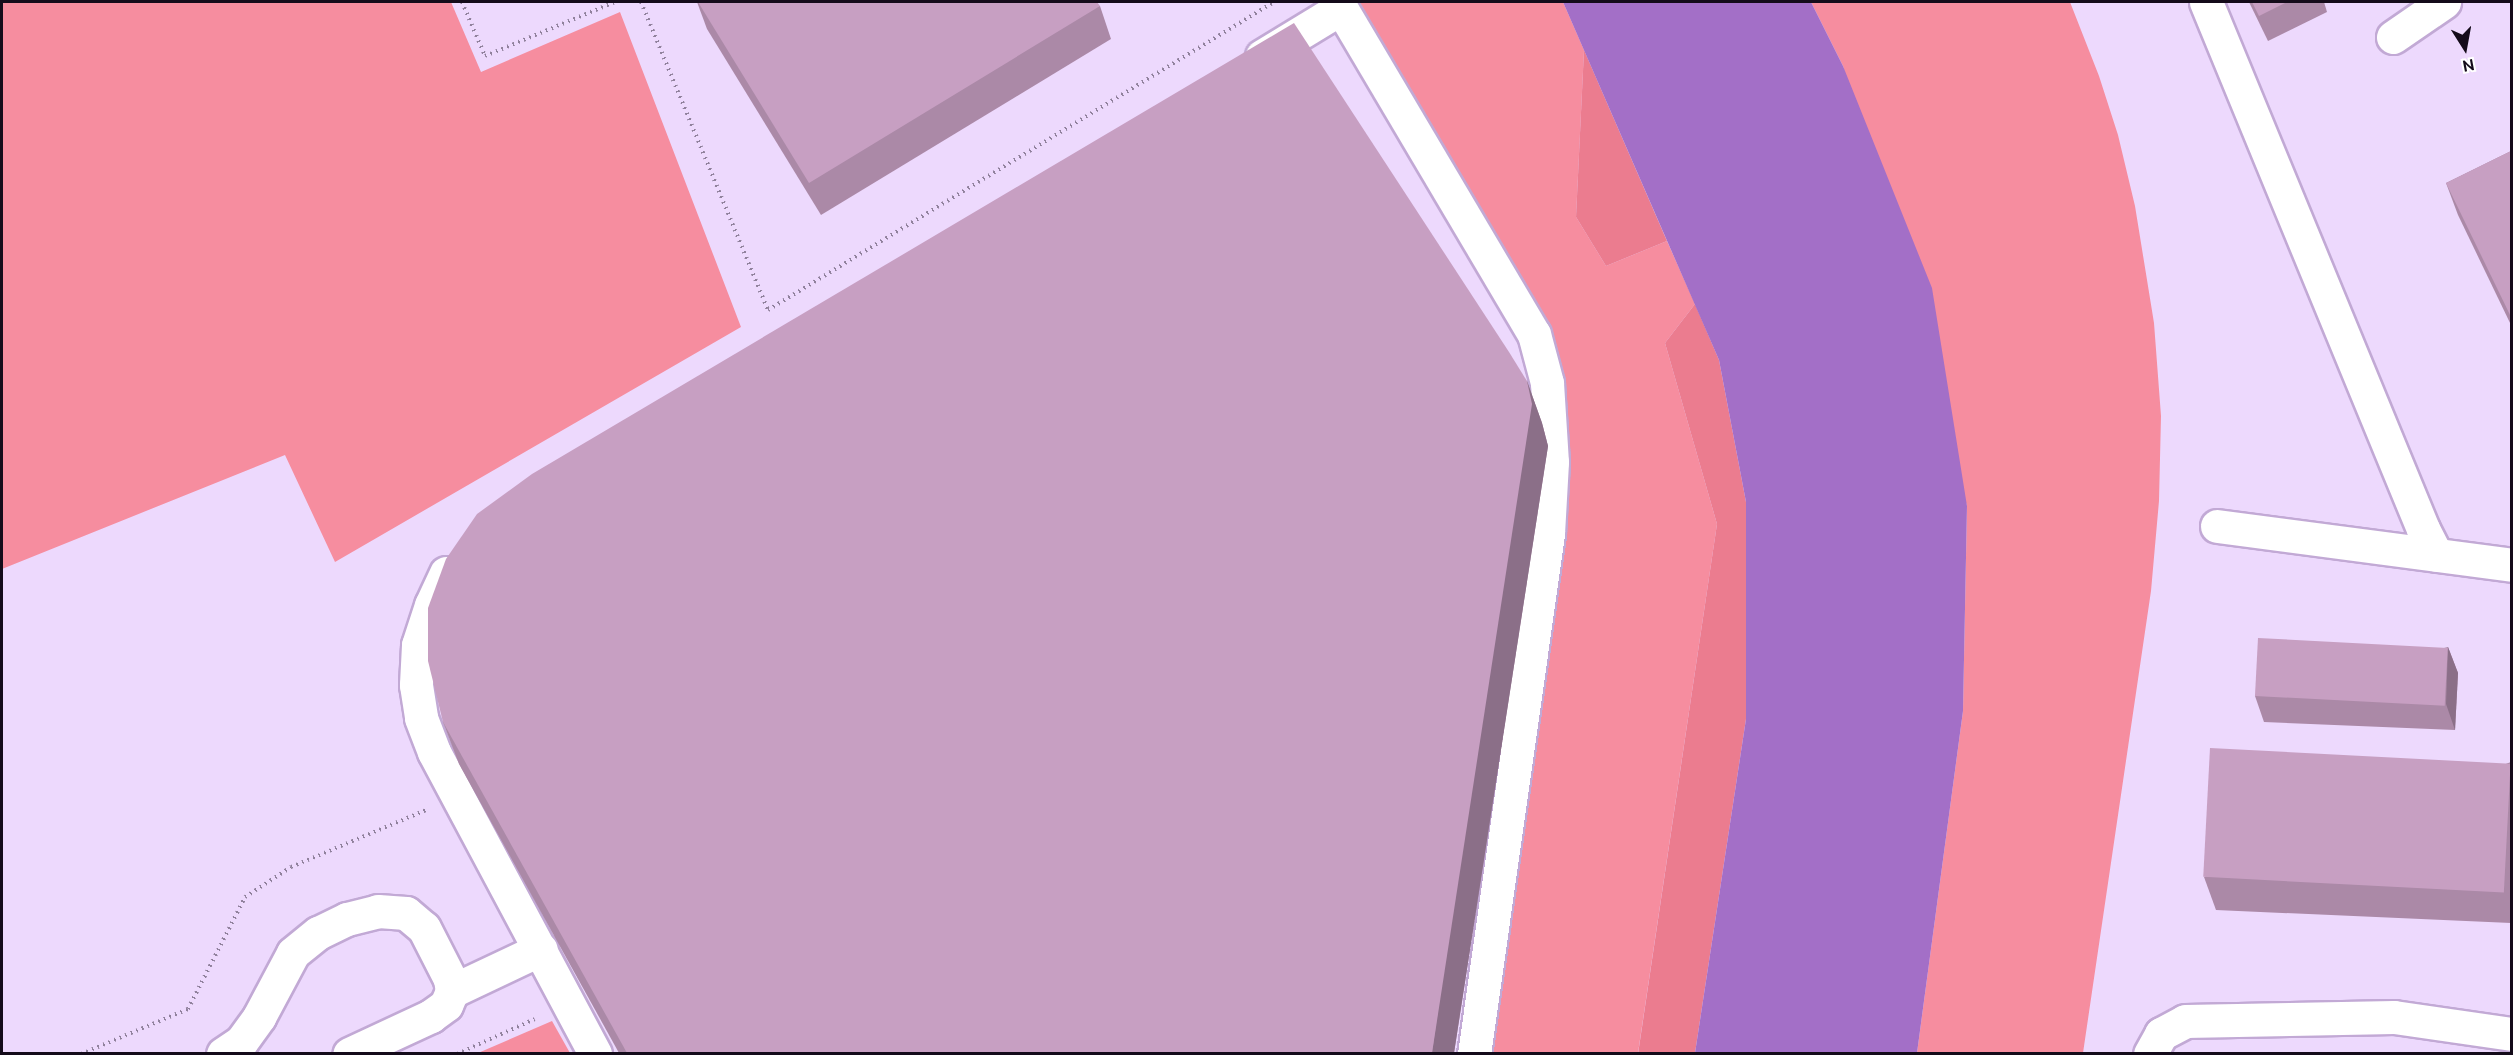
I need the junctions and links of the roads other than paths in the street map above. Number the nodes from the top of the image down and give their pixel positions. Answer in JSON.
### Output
{"nodes":[{"id":1,"x":2206,"y":2,"type":"edge"},
{"id":2,"x":2444,"y":2,"type":"edge"},
{"id":3,"x":2393,"y":37,"type":"dead end"},
{"id":4,"x":1239,"y":70,"type":"edge"},
{"id":5,"x":2217,"y":526,"type":"dead end"},
{"id":6,"x":459,"y":552,"type":"edge"},
{"id":7,"x":2436,"y":555,"type":"junction"},
{"id":8,"x":2511,"y":564,"type":"edge"},
{"id":9,"x":541,"y":949,"type":"junction"},
{"id":10,"x":452,"y":991,"type":"junction"},
{"id":11,"x":2511,"y":1034,"type":"edge"},
{"id":12,"x":224,"y":1053,"type":"edge"},
{"id":13,"x":349,"y":1053,"type":"edge"},
{"id":14,"x":595,"y":1053,"type":"edge"},
{"id":15,"x":1474,"y":1053,"type":"edge"},
{"id":16,"x":2150,"y":1053,"type":"edge"}],
"edges":[{"from":1,"to":7,"type":"street"},
{"from":2,"to":3,"type":"street"},
{"from":4,"to":15,"type":"street"},
{"from":5,"to":7,"type":"street"},
{"from":6,"to":9,"type":"street"},
{"from":7,"to":8,"type":"street"},
{"from":9,"to":10,"type":"street"},
{"from":9,"to":14,"type":"street"},
{"from":10,"to":12,"type":"street"},
{"from":10,"to":13,"type":"street"},
{"from":11,"to":16,"type":"street"}]}
